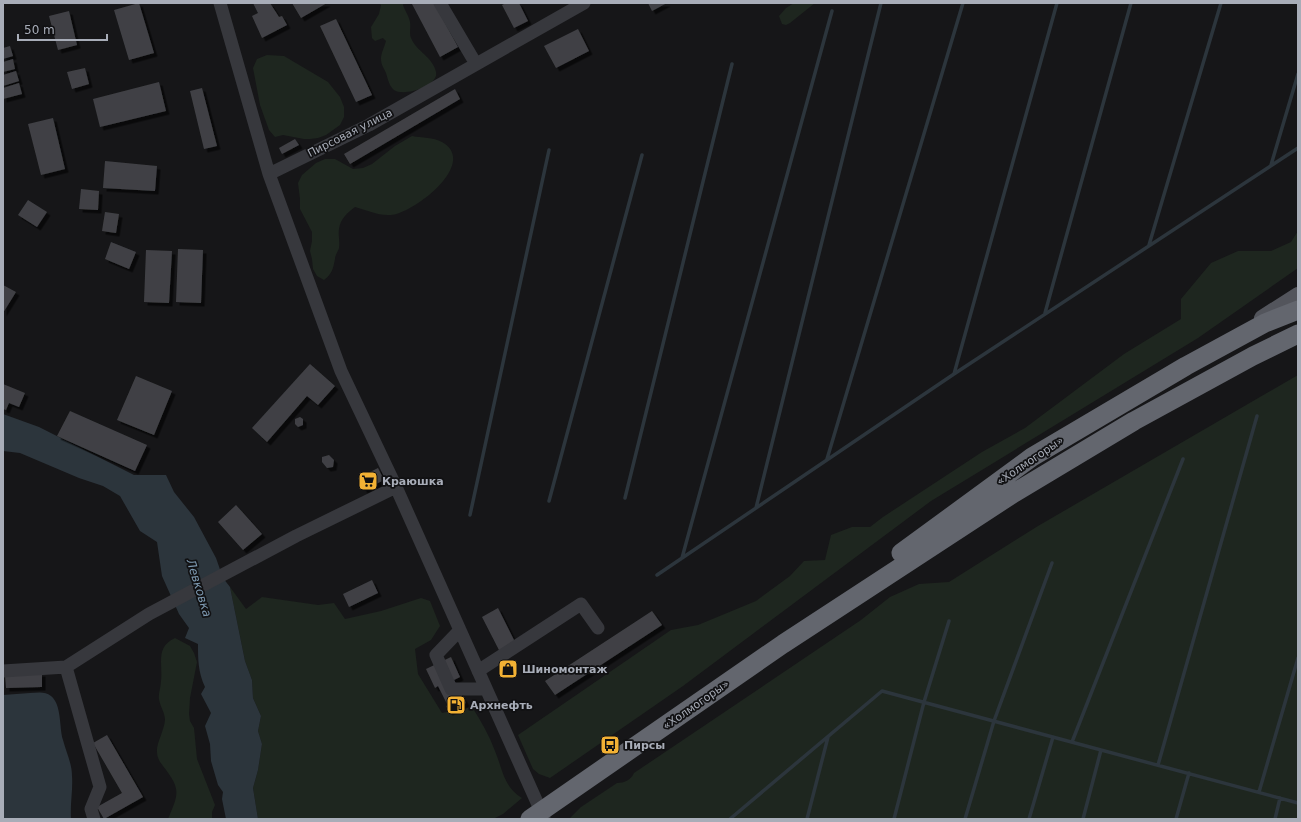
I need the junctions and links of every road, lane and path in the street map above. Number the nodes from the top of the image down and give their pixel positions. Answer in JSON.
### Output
{"nodes":[{"id":1,"x":220,"y":3,"type":"edge"},
{"id":2,"x":440,"y":3,"type":"edge"},
{"id":3,"x":584,"y":3,"type":"edge"},
{"id":4,"x":476,"y":64,"type":"junction"},
{"id":5,"x":269,"y":174,"type":"junction"},
{"id":6,"x":1298,"y":295,"type":"edge"},
{"id":7,"x":1298,"y":310,"type":"edge"},
{"id":8,"x":1298,"y":334,"type":"edge"},
{"id":9,"x":1186,"y":366,"type":"junction"},
{"id":10,"x":396,"y":487,"type":"junction"},
{"id":11,"x":598,"y":628,"type":"dead end"},
{"id":12,"x":460,"y":630,"type":"junction"},
{"id":13,"x":783,"y":644,"type":"junction"},
{"id":14,"x":66,"y":667,"type":"junction"},
{"id":15,"x":3,"y":671,"type":"edge"},
{"id":16,"x":478,"y":671,"type":"junction"},
{"id":17,"x":486,"y":688,"type":"junction"},
{"id":18,"x":539,"y":817,"type":"edge"},
{"id":19,"x":94,"y":819,"type":"edge"}],
"edges":[{"from":1,"to":5,"type":"street"},
{"from":2,"to":4,"type":"street"},
{"from":3,"to":4,"type":"street","name":"Пирсовая улица"},
{"from":4,"to":5,"type":"street","name":"Пирсовая улица"},
{"from":5,"to":10,"type":"street"},
{"from":6,"to":9,"type":"main road"},
{"from":7,"to":9,"type":"highway","name":"«Холмогоры»"},
{"from":8,"to":13,"type":"highway","name":"«Холмогоры»"},
{"from":9,"to":13,"type":"highway","name":"«Холмогоры»"},
{"from":10,"to":12,"type":"street"},
{"from":10,"to":14,"type":"street"},
{"from":11,"to":16,"type":"street"},
{"from":12,"to":16,"type":"street"},
{"from":12,"to":17,"type":"street"},
{"from":13,"to":18,"type":"highway","name":"«Холмогоры»"},
{"from":14,"to":15,"type":"street"},
{"from":14,"to":19,"type":"street"},
{"from":16,"to":17,"type":"street"},
{"from":17,"to":18,"type":"street"}]}
